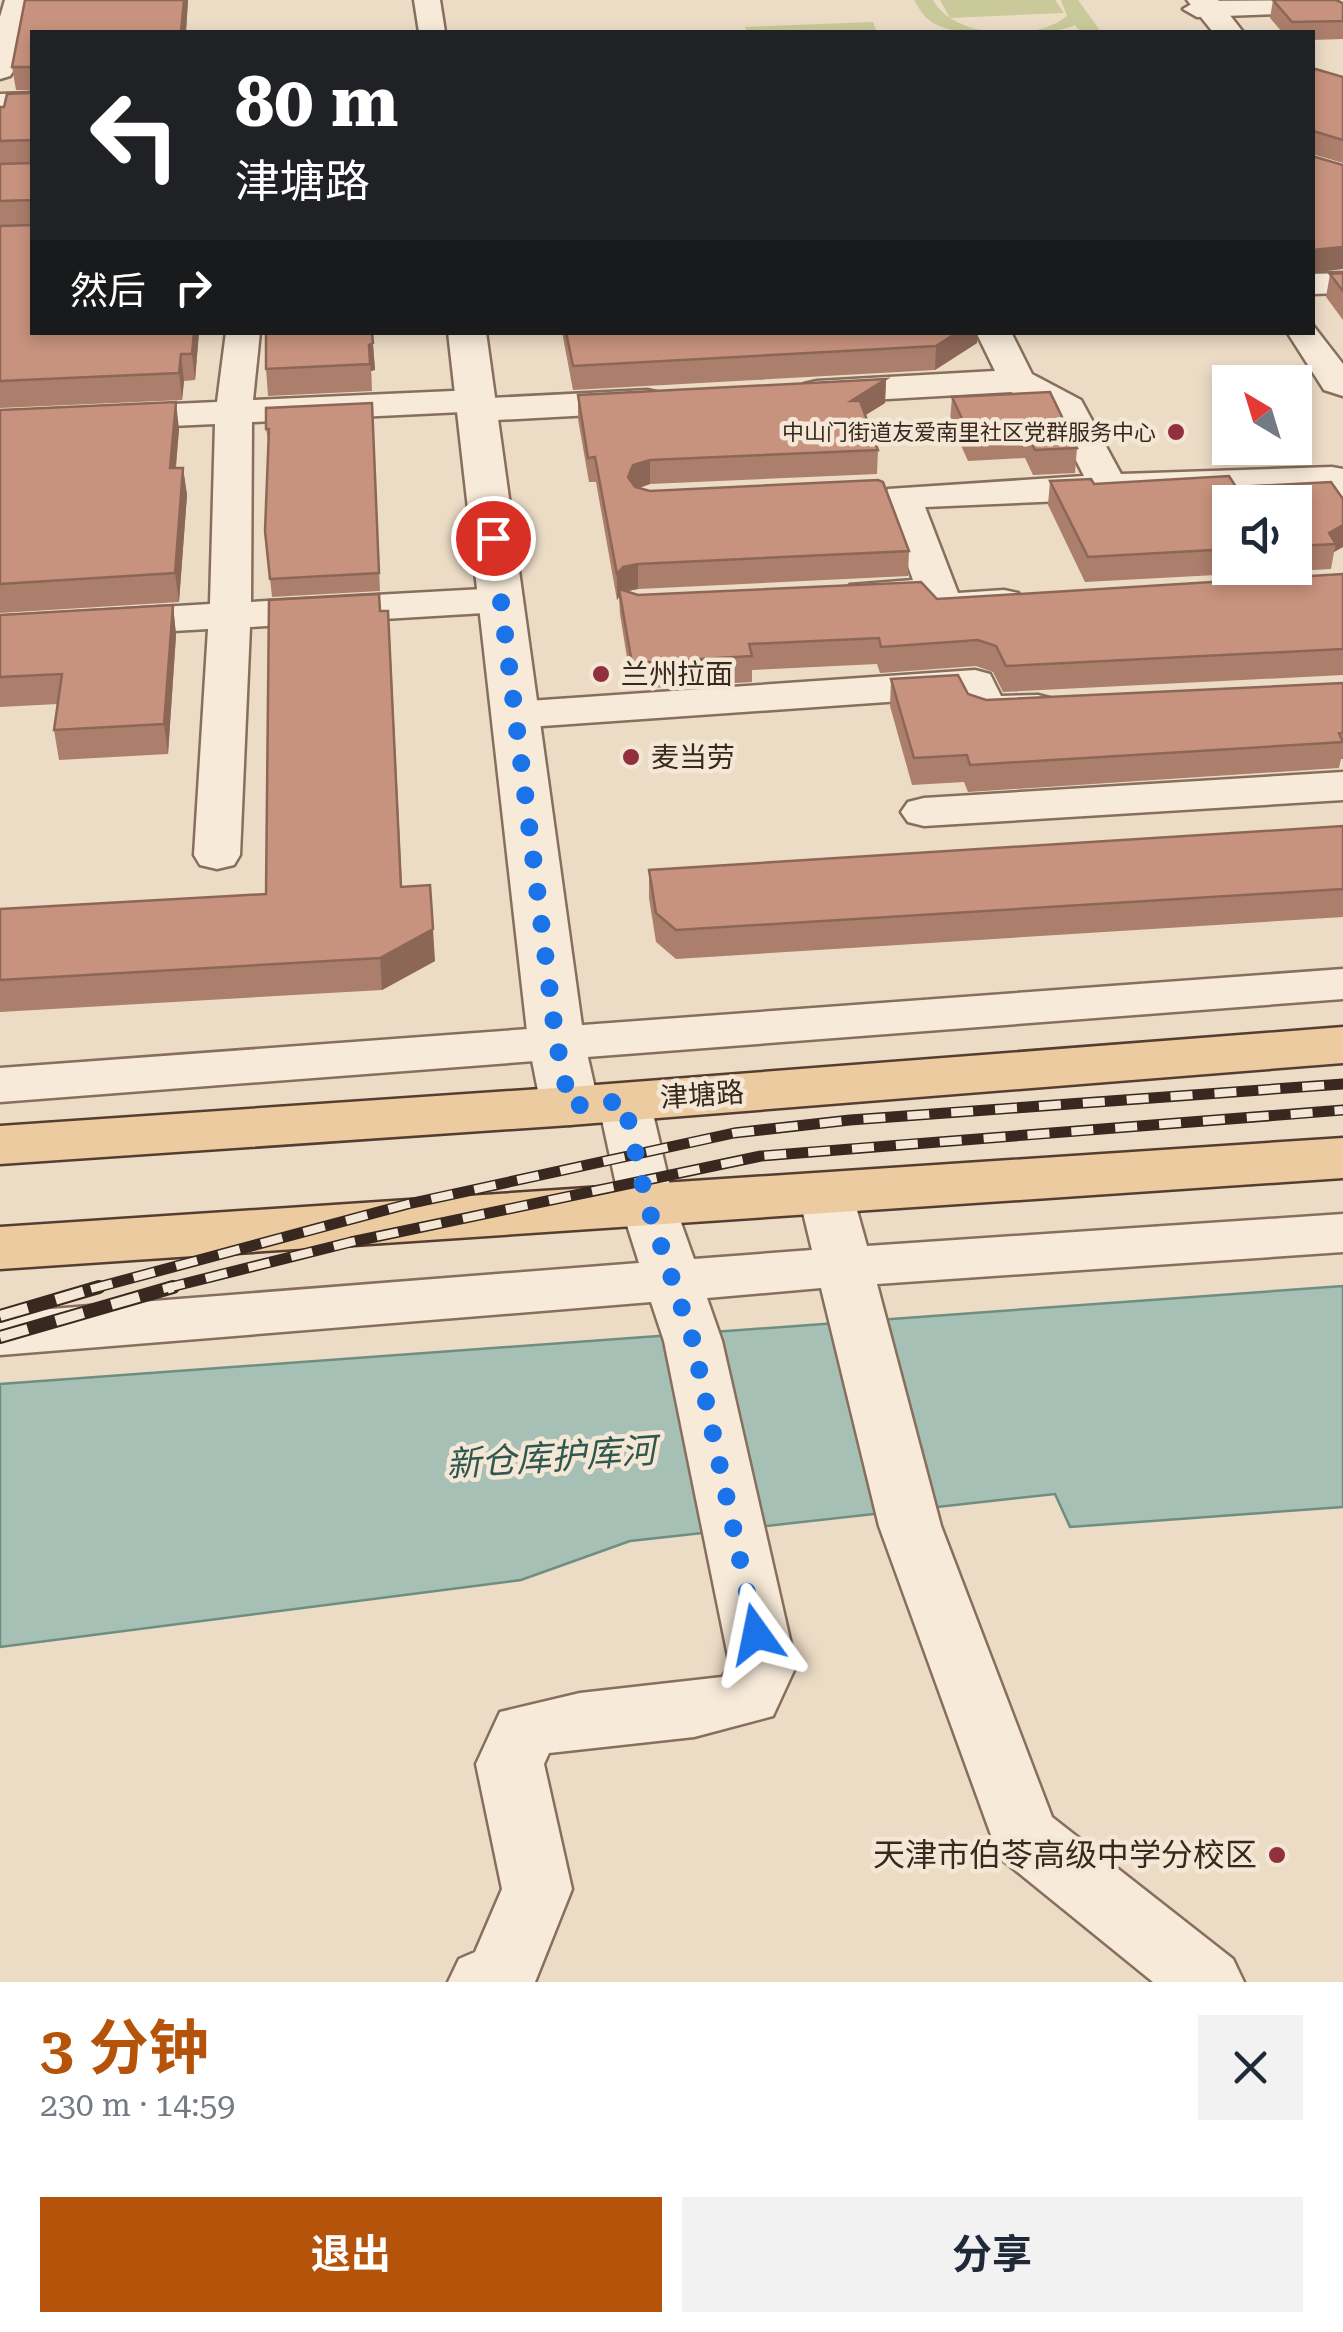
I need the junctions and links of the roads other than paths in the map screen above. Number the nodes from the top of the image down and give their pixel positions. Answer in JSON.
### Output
{"nodes":[{"id":1,"x":18,"y":0,"type":"edge"},
{"id":2,"x":428,"y":0,"type":"edge"},
{"id":3,"x":1343,"y":12,"type":"edge"},
{"id":4,"x":1207,"y":14,"type":"edge"},
{"id":5,"x":432,"y":30,"type":"edge"},
{"id":6,"x":0,"y":70,"type":"edge"},
{"id":7,"x":30,"y":106,"type":"edge"},
{"id":8,"x":0,"y":107,"type":"edge"},
{"id":9,"x":1343,"y":283,"type":"edge"},
{"id":10,"x":1315,"y":284,"type":"edge"},
{"id":11,"x":242,"y":335,"type":"edge"},
{"id":12,"x":467,"y":335,"type":"edge"},
{"id":13,"x":994,"y":335,"type":"edge"},
{"id":14,"x":1306,"y":335,"type":"edge"},
{"id":15,"x":1017,"y":381,"type":"junction"},
{"id":16,"x":1343,"y":385,"type":"edge"},
{"id":17,"x":786,"y":394,"type":"edge"},
{"id":18,"x":690,"y":399,"type":"edge"},
{"id":19,"x":476,"y":405,"type":"junction"},
{"id":20,"x":234,"y":411,"type":"junction"},
{"id":21,"x":0,"y":423,"type":"edge"},
{"id":22,"x":1339,"y":483,"type":"edge"},
{"id":23,"x":1108,"y":486,"type":"junction"},
{"id":24,"x":862,"y":490,"type":"edge"},
{"id":25,"x":902,"y":497,"type":"junction"},
{"id":26,"x":818,"y":597,"type":"edge"},
{"id":27,"x":501,"y":600,"type":"junction"},
{"id":28,"x":1038,"y":600,"type":"edge"},
{"id":29,"x":230,"y":616,"type":"junction"},
{"id":30,"x":0,"y":629,"type":"edge"},
{"id":31,"x":954,"y":634,"type":"junction"},
{"id":32,"x":1084,"y":705,"type":"edge"},
{"id":33,"x":514,"y":715,"type":"junction"},
{"id":34,"x":1343,"y":786,"type":"edge"},
{"id":35,"x":924,"y":812,"type":"dead end"},
{"id":36,"x":217,"y":855,"type":"dead end"},
{"id":37,"x":1343,"y":984,"type":"edge"},
{"id":38,"x":556,"y":1040,"type":"junction"},
{"id":39,"x":1343,"y":1045,"type":"edge"},
{"id":40,"x":0,"y":1085,"type":"edge"},
{"id":41,"x":597,"y":1104,"type":"junction"},
{"id":42,"x":0,"y":1146,"type":"edge"},
{"id":43,"x":1343,"y":1158,"type":"edge"},
{"id":44,"x":826,"y":1196,"type":"junction"},
{"id":45,"x":647,"y":1204,"type":"junction"},
{"id":46,"x":1343,"y":1233,"type":"edge"},
{"id":47,"x":0,"y":1248,"type":"edge"},
{"id":48,"x":843,"y":1266,"type":"junction"},
{"id":49,"x":672,"y":1282,"type":"junction"},
{"id":50,"x":0,"y":1334,"type":"edge"},
{"id":51,"x":484,"y":1982,"type":"edge"},
{"id":52,"x":1207,"y":1982,"type":"edge"}],
"edges":[{"from":1,"to":6,"type":"street"},
{"from":2,"to":5,"type":"street"},
{"from":3,"to":4,"type":"street"},
{"from":7,"to":8,"type":"street"},
{"from":9,"to":10,"type":"street"},
{"from":11,"to":20,"type":"street"},
{"from":12,"to":19,"type":"street"},
{"from":13,"to":15,"type":"street"},
{"from":14,"to":16,"type":"street"},
{"from":15,"to":17,"type":"street"},
{"from":15,"to":23,"type":"street"},
{"from":18,"to":19,"type":"street"},
{"from":19,"to":20,"type":"street"},
{"from":19,"to":27,"type":"street"},
{"from":20,"to":21,"type":"street"},
{"from":20,"to":29,"type":"street"},
{"from":22,"to":23,"type":"street"},
{"from":23,"to":25,"type":"street"},
{"from":24,"to":25,"type":"street"},
{"from":25,"to":31,"type":"street"},
{"from":26,"to":31,"type":"street"},
{"from":27,"to":29,"type":"street"},
{"from":27,"to":33,"type":"street"},
{"from":28,"to":31,"type":"street"},
{"from":29,"to":30,"type":"street"},
{"from":29,"to":36,"type":"street"},
{"from":31,"to":32,"type":"street"},
{"from":31,"to":33,"type":"street"},
{"from":33,"to":38,"type":"street"},
{"from":34,"to":35,"type":"street"},
{"from":37,"to":38,"type":"street"},
{"from":38,"to":40,"type":"street"},
{"from":38,"to":41,"type":"street"},
{"from":39,"to":41,"type":"main road","name":"津塘路"},
{"from":41,"to":42,"type":"main road","name":"津塘路"},
{"from":41,"to":45,"type":"street"},
{"from":43,"to":44,"type":"main road"},
{"from":44,"to":45,"type":"main road"},
{"from":44,"to":48,"type":"street"},
{"from":45,"to":47,"type":"main road"},
{"from":45,"to":49,"type":"street"},
{"from":46,"to":48,"type":"street"},
{"from":48,"to":49,"type":"street"},
{"from":48,"to":52,"type":"street"},
{"from":49,"to":50,"type":"street"},
{"from":49,"to":51,"type":"street"}]}
